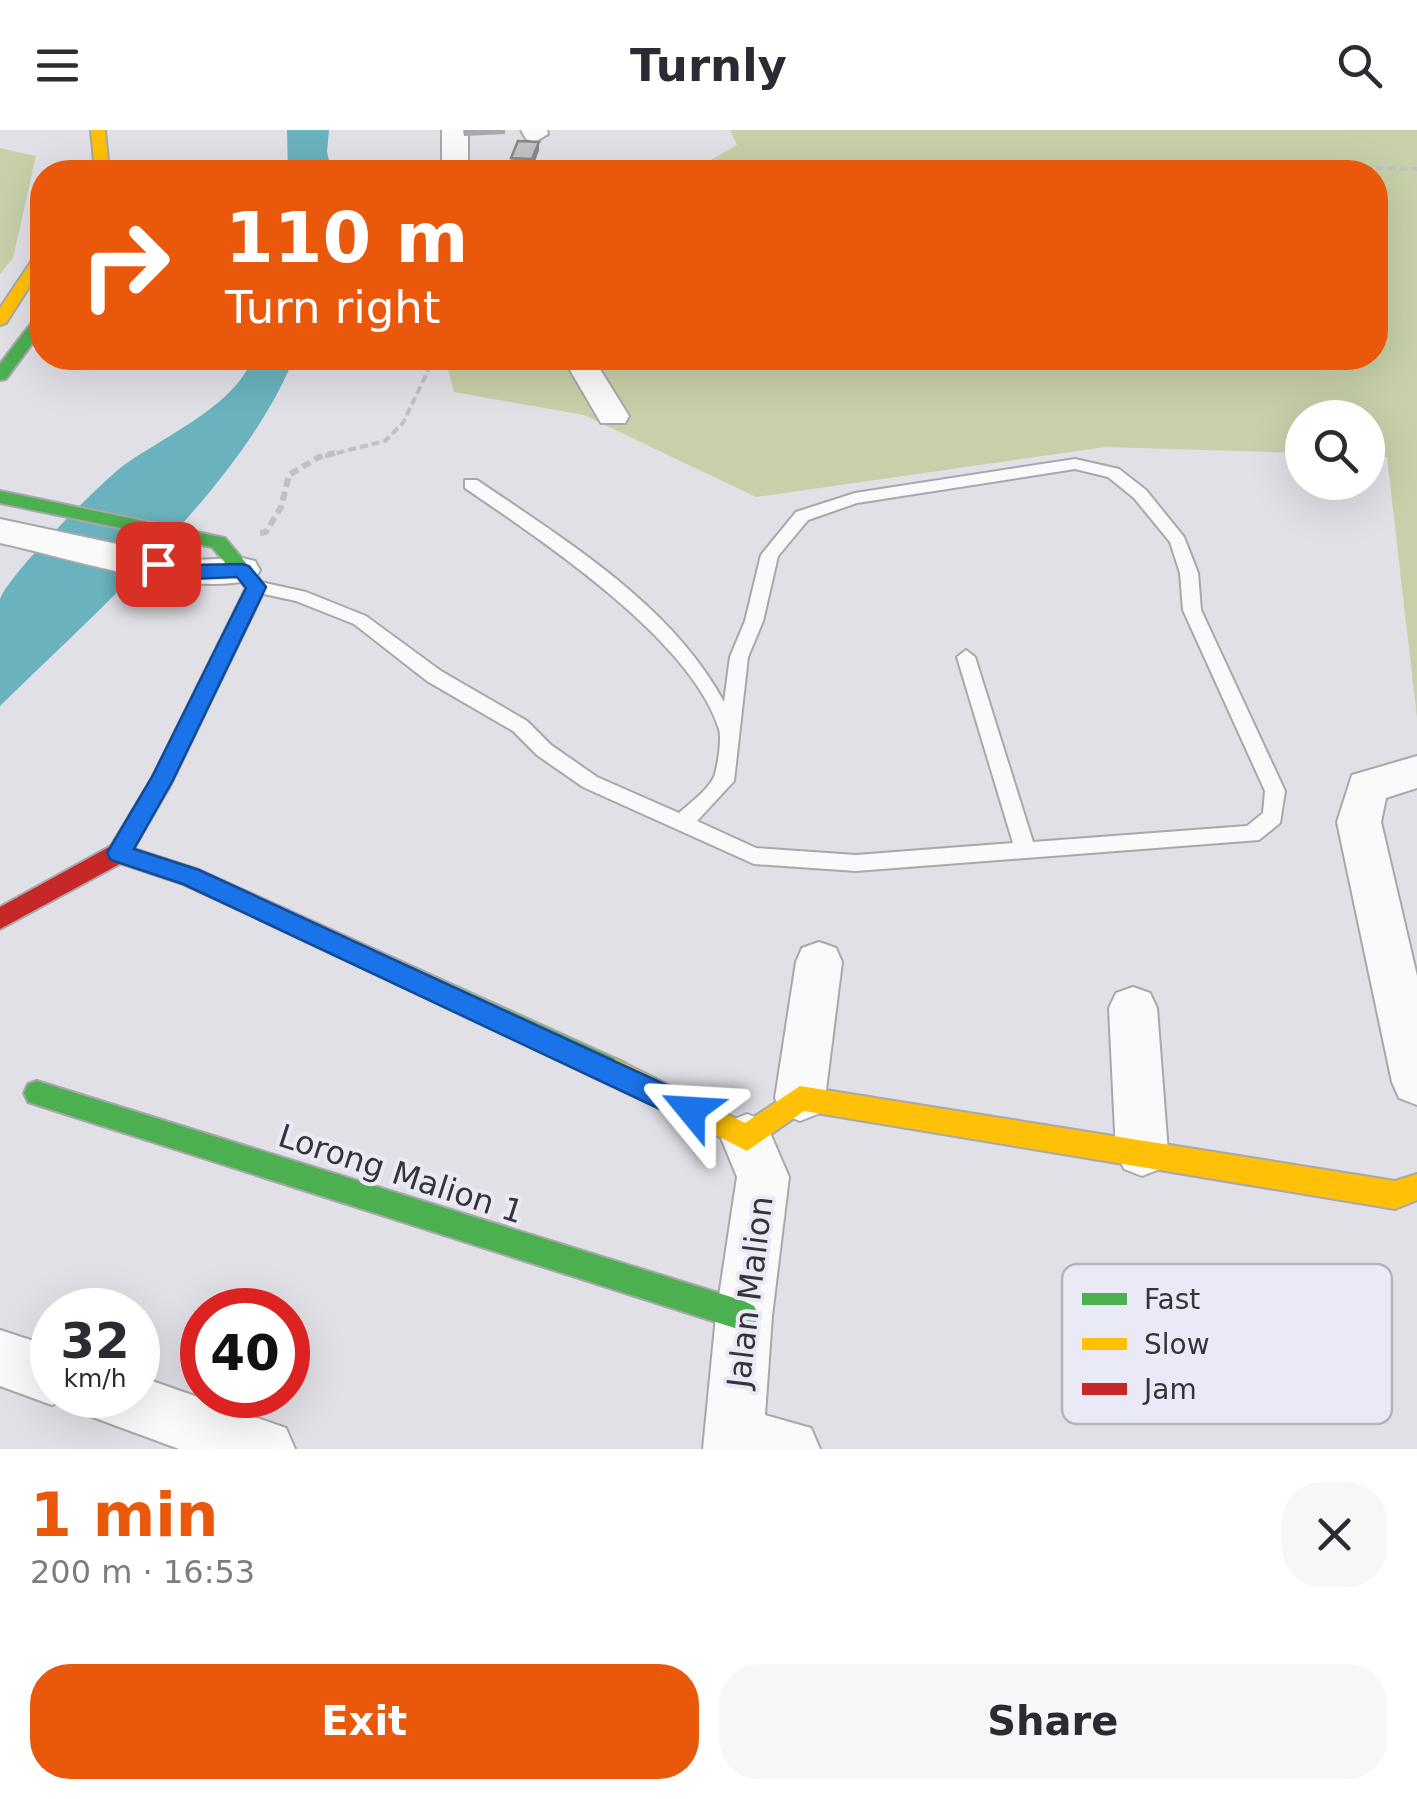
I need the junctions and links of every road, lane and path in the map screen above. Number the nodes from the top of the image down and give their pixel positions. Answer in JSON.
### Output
{"nodes":[{"id":1,"x":98,"y":130,"type":"edge"},
{"id":2,"x":455,"y":130,"type":"edge"},
{"id":3,"x":101,"y":160,"type":"edge"},
{"id":4,"x":455,"y":160,"type":"edge"},
{"id":5,"x":1388,"y":168,"type":"edge"},
{"id":6,"x":1417,"y":169,"type":"edge"},
{"id":7,"x":30,"y":274,"type":"edge"},
{"id":8,"x":0,"y":320,"type":"edge"},
{"id":9,"x":30,"y":336,"type":"edge"},
{"id":10,"x":428,"y":370,"type":"edge"},
{"id":11,"x":585,"y":370,"type":"edge"},
{"id":12,"x":0,"y":375,"type":"edge"},
{"id":13,"x":613,"y":416,"type":"dead end"},
{"id":14,"x":471,"y":484,"type":"dead end"},
{"id":15,"x":0,"y":496,"type":"edge"},
{"id":16,"x":23,"y":524,"type":"edge"},
{"id":17,"x":218,"y":542,"type":"junction"},
{"id":18,"x":249,"y":579,"type":"junction"},
{"id":19,"x":966,"y":658,"type":"dead end"},
{"id":20,"x":729,"y":730,"type":"junction"},
{"id":21,"x":1417,"y":772,"type":"edge"},
{"id":22,"x":682,"y":823,"type":"junction"},
{"id":23,"x":1025,"y":848,"type":"junction"},
{"id":24,"x":119,"y":853,"type":"junction"},
{"id":25,"x":0,"y":919,"type":"edge"},
{"id":26,"x":819,"y":962,"type":"dead end"},
{"id":27,"x":1133,"y":1008,"type":"dead end"},
{"id":28,"x":1417,"y":1082,"type":"edge"},
{"id":29,"x":37,"y":1093,"type":"dead end"},
{"id":30,"x":800,"y":1098,"type":"junction"},
{"id":31,"x":747,"y":1138,"type":"junction"},
{"id":32,"x":1142,"y":1152,"type":"junction"},
{"id":33,"x":1417,"y":1187,"type":"edge"},
{"id":34,"x":744,"y":1316,"type":"junction"},
{"id":35,"x":0,"y":1358,"type":"edge"},
{"id":36,"x":30,"y":1368,"type":"edge"},
{"id":37,"x":160,"y":1413,"type":"edge"},
{"id":38,"x":733,"y":1444,"type":"edge"},
{"id":39,"x":266,"y":1449,"type":"edge"},
{"id":40,"x":790,"y":1449,"type":"edge"}],
"edges":[{"from":1,"to":3,"type":"street"},
{"from":2,"to":4,"type":"street"},
{"from":5,"to":6,"type":"path"},
{"from":7,"to":8,"type":"street"},
{"from":9,"to":12,"type":"street"},
{"from":10,"to":17,"type":"path"},
{"from":11,"to":13,"type":"street"},
{"from":14,"to":20,"type":"lane"},
{"from":15,"to":16,"type":"street"},
{"from":16,"to":17,"type":"street"},
{"from":16,"to":18,"type":"street"},
{"from":17,"to":18,"type":"street"},
{"from":18,"to":22,"type":"lane"},
{"from":18,"to":24,"type":"street"},
{"from":19,"to":23,"type":"lane"},
{"from":20,"to":22,"type":"lane"},
{"from":20,"to":23,"type":"lane"},
{"from":21,"to":28,"type":"street"},
{"from":22,"to":23,"type":"lane"},
{"from":24,"to":25,"type":"street"},
{"from":24,"to":31,"type":"street"},
{"from":26,"to":30,"type":"street"},
{"from":27,"to":32,"type":"street"},
{"from":29,"to":34,"type":"street","name":"Lorong Malion 1"},
{"from":30,"to":31,"type":"street"},
{"from":30,"to":32,"type":"street"},
{"from":31,"to":34,"type":"street","name":"Jalan Malion"},
{"from":32,"to":33,"type":"street"},
{"from":34,"to":38,"type":"street","name":"Jalan Malion"},
{"from":35,"to":36,"type":"street"},
{"from":37,"to":39,"type":"street"},
{"from":38,"to":40,"type":"street"}]}
